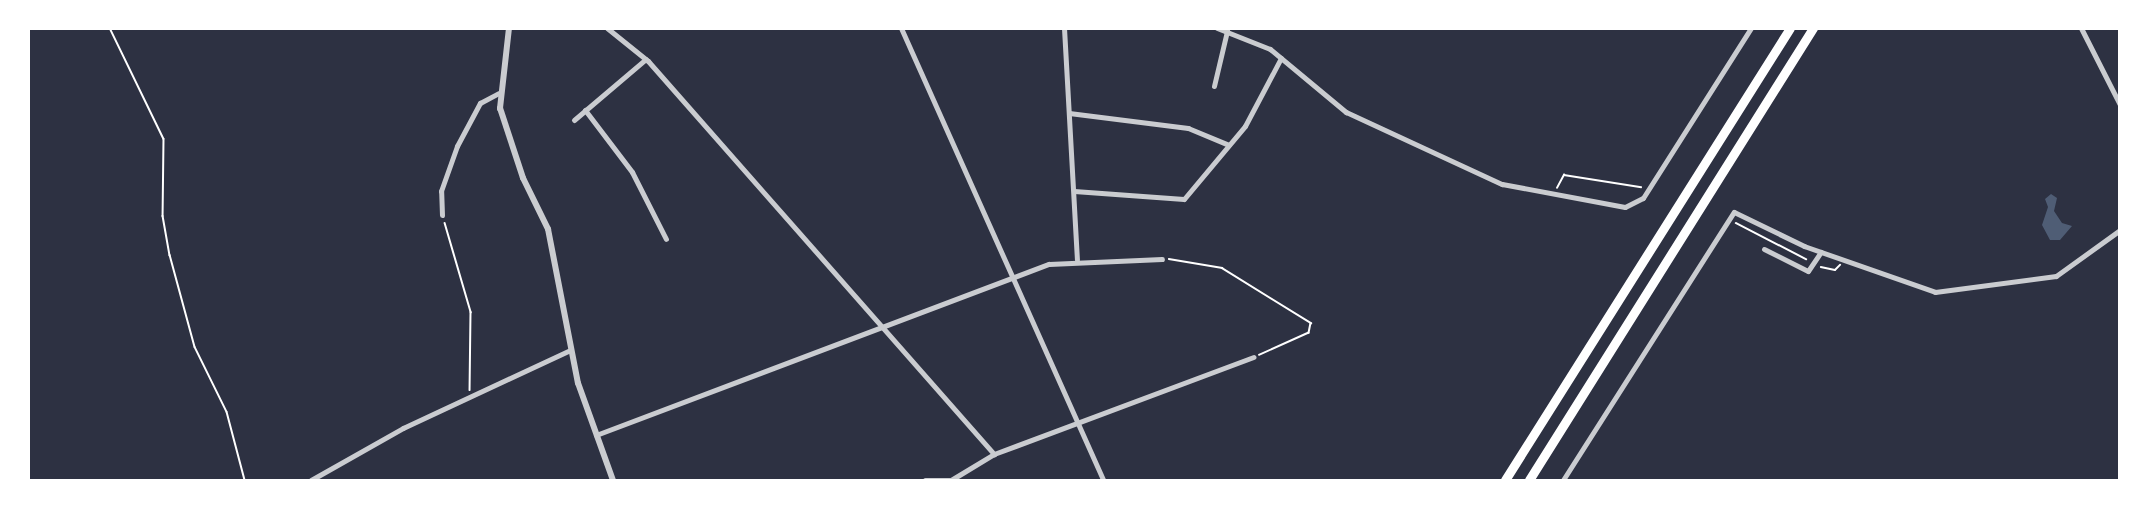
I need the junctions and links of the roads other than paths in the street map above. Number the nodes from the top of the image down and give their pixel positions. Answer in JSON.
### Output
{"nodes":[{"id":1,"x":508,"y":28,"type":"edge"},
{"id":2,"x":608,"y":28,"type":"edge"},
{"id":3,"x":901,"y":28,"type":"edge"},
{"id":4,"x":1064,"y":28,"type":"edge"},
{"id":5,"x":1217,"y":28,"type":"edge"},
{"id":6,"x":1751,"y":28,"type":"edge"},
{"id":7,"x":1790,"y":28,"type":"edge"},
{"id":8,"x":1813,"y":28,"type":"edge"},
{"id":9,"x":2081,"y":28,"type":"edge"},
{"id":10,"x":1227,"y":31,"type":"junction"},
{"id":11,"x":1281,"y":58,"type":"junction"},
{"id":12,"x":646,"y":59,"type":"junction"},
{"id":13,"x":1214,"y":86,"type":"dead end"},
{"id":14,"x":499,"y":93,"type":"junction"},
{"id":15,"x":2120,"y":105,"type":"edge"},
{"id":16,"x":585,"y":110,"type":"junction"},
{"id":17,"x":1069,"y":113,"type":"junction"},
{"id":18,"x":574,"y":120,"type":"dead end"},
{"id":19,"x":1229,"y":145,"type":"junction"},
{"id":20,"x":1074,"y":191,"type":"junction"},
{"id":21,"x":442,"y":215,"type":"road end"},
{"id":22,"x":2120,"y":230,"type":"edge"},
{"id":23,"x":666,"y":239,"type":"dead end"},
{"id":24,"x":1764,"y":249,"type":"dead end"},
{"id":25,"x":1821,"y":252,"type":"junction"},
{"id":26,"x":1162,"y":259,"type":"road end"},
{"id":27,"x":1077,"y":260,"type":"junction"},
{"id":28,"x":1013,"y":277,"type":"junction"},
{"id":29,"x":882,"y":327,"type":"junction"},
{"id":30,"x":570,"y":350,"type":"junction"},
{"id":31,"x":1253,"y":357,"type":"road end"},
{"id":32,"x":1077,"y":422,"type":"junction"},
{"id":33,"x":596,"y":435,"type":"junction"},
{"id":34,"x":994,"y":454,"type":"junction"},
{"id":35,"x":311,"y":480,"type":"edge"},
{"id":36,"x":612,"y":480,"type":"edge"},
{"id":37,"x":925,"y":480,"type":"edge"},
{"id":38,"x":951,"y":480,"type":"edge"},
{"id":39,"x":1103,"y":480,"type":"edge"},
{"id":40,"x":1505,"y":480,"type":"edge"},
{"id":41,"x":1529,"y":480,"type":"edge"},
{"id":42,"x":1563,"y":480,"type":"edge"}],
"edges":[{"from":1,"to":14,"type":"street"},
{"from":2,"to":12,"type":"street"},
{"from":3,"to":28,"type":"street"},
{"from":4,"to":17,"type":"street"},
{"from":5,"to":10,"type":"street"},
{"from":6,"to":11,"type":"street"},
{"from":7,"to":40,"type":"highway"},
{"from":8,"to":41,"type":"highway"},
{"from":9,"to":15,"type":"street"},
{"from":10,"to":11,"type":"street"},
{"from":10,"to":13,"type":"street"},
{"from":11,"to":19,"type":"street"},
{"from":12,"to":16,"type":"street"},
{"from":12,"to":29,"type":"street"},
{"from":14,"to":21,"type":"street"},
{"from":14,"to":30,"type":"street"},
{"from":16,"to":18,"type":"street"},
{"from":16,"to":23,"type":"street"},
{"from":17,"to":19,"type":"street"},
{"from":17,"to":20,"type":"street"},
{"from":19,"to":20,"type":"street"},
{"from":20,"to":27,"type":"street"},
{"from":22,"to":25,"type":"street"},
{"from":24,"to":25,"type":"street"},
{"from":25,"to":42,"type":"street"},
{"from":26,"to":27,"type":"street"},
{"from":27,"to":28,"type":"street"},
{"from":28,"to":29,"type":"street"},
{"from":28,"to":32,"type":"street"},
{"from":29,"to":33,"type":"street"},
{"from":29,"to":34,"type":"street"},
{"from":30,"to":33,"type":"street"},
{"from":30,"to":35,"type":"street"},
{"from":31,"to":32,"type":"street"},
{"from":32,"to":34,"type":"street"},
{"from":32,"to":39,"type":"street"},
{"from":33,"to":36,"type":"street"},
{"from":34,"to":38,"type":"street"},
{"from":37,"to":38,"type":"street"}]}
